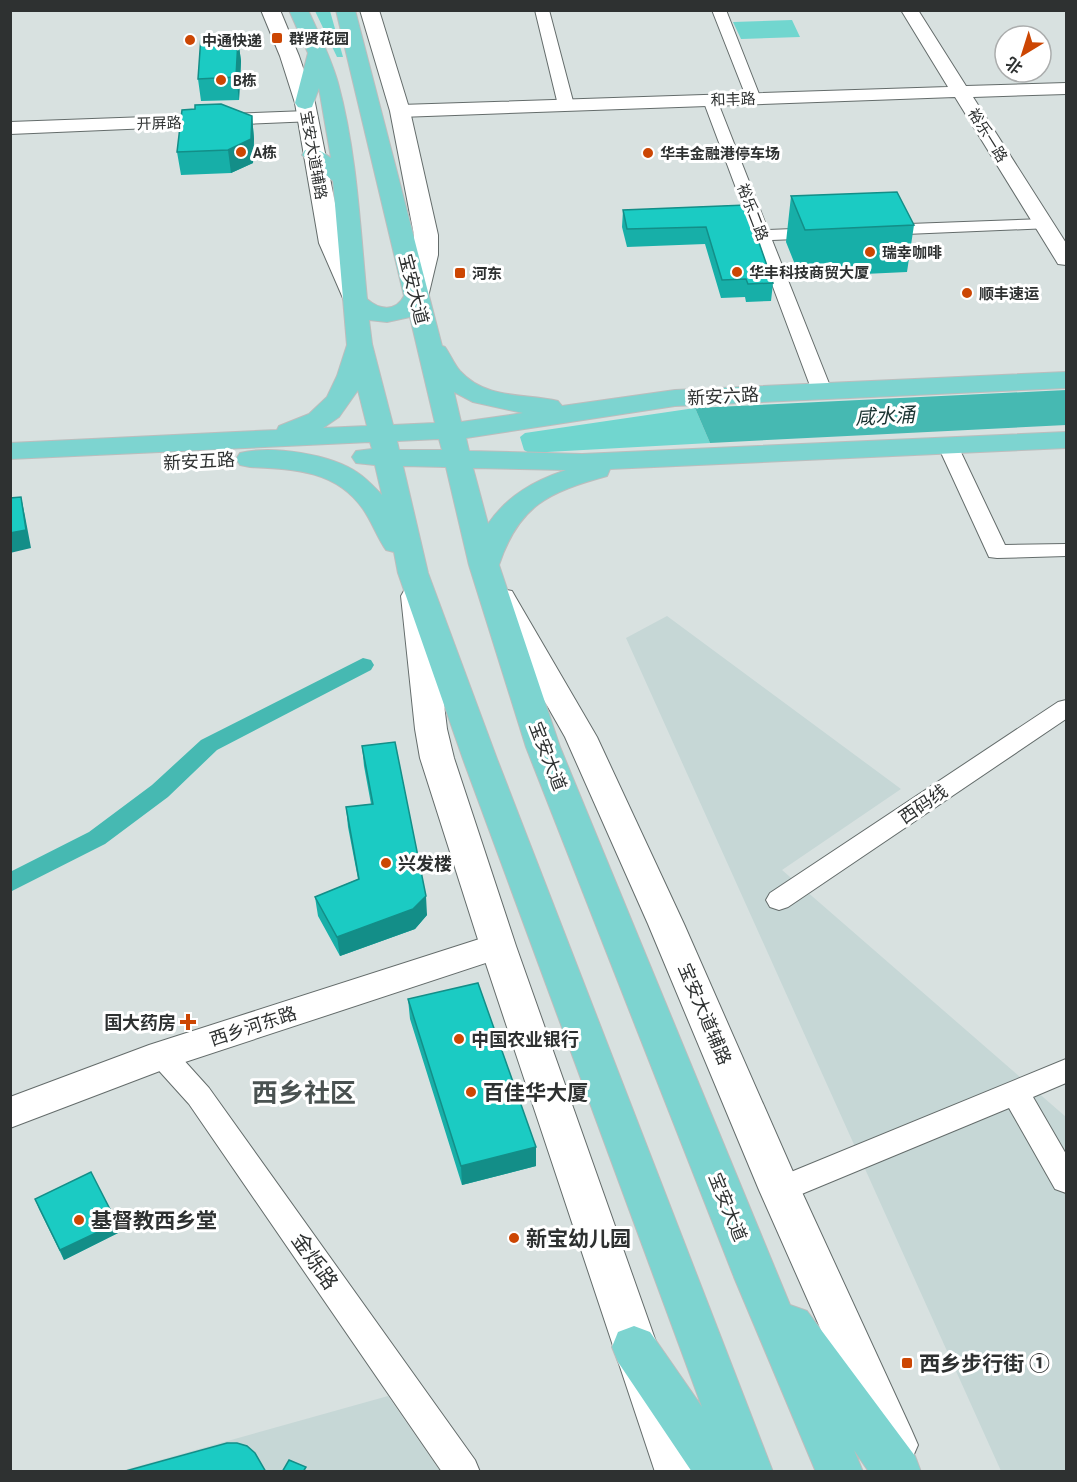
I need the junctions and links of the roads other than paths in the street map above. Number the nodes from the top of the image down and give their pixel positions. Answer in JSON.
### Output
{"nodes":[{"id":1,"x":270,"y":10,"type":"edge"},
{"id":2,"x":298,"y":10,"type":"edge"},
{"id":3,"x":345,"y":10,"type":"edge"},
{"id":4,"x":369,"y":10,"type":"edge"},
{"id":5,"x":542,"y":10,"type":"edge"},
{"id":6,"x":719,"y":10,"type":"edge"},
{"id":7,"x":909,"y":10,"type":"edge"},
{"id":8,"x":318,"y":53,"type":"junction"},
{"id":9,"x":358,"y":54,"type":"junction"},
{"id":10,"x":392,"y":86,"type":"junction"},
{"id":11,"x":1066,"y":88,"type":"edge"},
{"id":12,"x":961,"y":92,"type":"junction"},
{"id":13,"x":754,"y":99,"type":"junction"},
{"id":14,"x":710,"y":100,"type":"junction"},
{"id":15,"x":566,"y":105,"type":"junction"},
{"id":16,"x":306,"y":110,"type":"junction"},
{"id":17,"x":400,"y":111,"type":"junction"},
{"id":18,"x":10,"y":128,"type":"edge"},
{"id":19,"x":314,"y":155,"type":"junction"},
{"id":20,"x":344,"y":178,"type":"junction"},
{"id":21,"x":1044,"y":224,"type":"junction"},
{"id":22,"x":867,"y":231,"type":"edge"},
{"id":23,"x":832,"y":232,"type":"edge"},
{"id":24,"x":762,"y":235,"type":"junction"},
{"id":25,"x":1066,"y":259,"type":"edge"},
{"id":26,"x":416,"y":297,"type":"junction"},
{"id":27,"x":355,"y":300,"type":"junction"},
{"id":28,"x":425,"y":333,"type":"junction"},
{"id":29,"x":359,"y":344,"type":"junction"},
{"id":30,"x":1066,"y":380,"type":"edge"},
{"id":31,"x":822,"y":391,"type":"junction"},
{"id":32,"x":599,"y":408,"type":"junction"},
{"id":33,"x":450,"y":430,"type":"junction"},
{"id":34,"x":1066,"y":440,"type":"edge"},
{"id":35,"x":385,"y":445,"type":"junction"},
{"id":36,"x":948,"y":446,"type":"junction"},
{"id":37,"x":246,"y":449,"type":"junction"},
{"id":38,"x":10,"y":451,"type":"edge"},
{"id":39,"x":457,"y":458,"type":"junction"},
{"id":40,"x":650,"y":460,"type":"junction"},
{"id":41,"x":10,"y":471,"type":"edge"},
{"id":42,"x":1066,"y":550,"type":"edge"},
{"id":43,"x":484,"y":566,"type":"junction"},
{"id":44,"x":413,"y":573,"type":"junction"},
{"id":45,"x":1066,"y":708,"type":"edge"},
{"id":46,"x":779,"y":900,"type":"dead end"},
{"id":47,"x":498,"y":946,"type":"junction"},
{"id":48,"x":162,"y":1055,"type":"junction"},
{"id":49,"x":1066,"y":1071,"type":"edge"},
{"id":50,"x":1015,"y":1092,"type":"junction"},
{"id":51,"x":10,"y":1113,"type":"edge"},
{"id":52,"x":1066,"y":1180,"type":"edge"},
{"id":53,"x":780,"y":1190,"type":"junction"},
{"id":54,"x":756,"y":1277,"type":"junction"},
{"id":55,"x":634,"y":1347,"type":"junction"},
{"id":56,"x":463,"y":1472,"type":"edge"},
{"id":57,"x":679,"y":1472,"type":"edge"},
{"id":58,"x":720,"y":1472,"type":"edge"},
{"id":59,"x":750,"y":1472,"type":"edge"},
{"id":60,"x":840,"y":1472,"type":"edge"},
{"id":61,"x":898,"y":1472,"type":"edge"},
{"id":62,"x":907,"y":1472,"type":"edge"}],
"edges":[{"from":1,"to":16,"type":"main road","name":"宝安大道辅路"},
{"from":2,"to":8,"type":"main road"},
{"from":3,"to":9,"type":"main road","name":"宝安大道"},
{"from":4,"to":10,"type":"main road"},
{"from":5,"to":15,"type":"street"},
{"from":6,"to":13,"type":"street"},
{"from":7,"to":12,"type":"street","name":"裕乐一路"},
{"from":8,"to":16,"type":"main road"},
{"from":8,"to":20,"type":"main road"},
{"from":9,"to":10,"type":"main road"},
{"from":9,"to":26,"type":"main road","name":"宝安大道"},
{"from":10,"to":17,"type":"main road"},
{"from":11,"to":12,"type":"street","name":"和丰路"},
{"from":12,"to":13,"type":"street","name":"和丰路"},
{"from":12,"to":21,"type":"street","name":"裕乐一路"},
{"from":13,"to":14,"type":"street","name":"和丰路"},
{"from":14,"to":15,"type":"street","name":"和丰路"},
{"from":14,"to":24,"type":"street","name":"裕乐二路"},
{"from":15,"to":17,"type":"street","name":"和丰路"},
{"from":16,"to":18,"type":"street","name":"开屏路"},
{"from":16,"to":19,"type":"main road","name":"宝安大道辅路"},
{"from":17,"to":26,"type":"main road"},
{"from":19,"to":20,"type":"main road"},
{"from":19,"to":27,"type":"main road","name":"宝安大道辅路"},
{"from":20,"to":27,"type":"main road"},
{"from":21,"to":22,"type":"street"},
{"from":21,"to":25,"type":"street","name":"裕乐一路"},
{"from":23,"to":24,"type":"street"},
{"from":24,"to":31,"type":"street","name":"裕乐二路"},
{"from":26,"to":27,"type":"main road"},
{"from":26,"to":28,"type":"main road","name":"宝安大道"},
{"from":27,"to":29,"type":"main road"},
{"from":28,"to":32,"type":"main road"},
{"from":28,"to":33,"type":"main road","name":"宝安大道"},
{"from":29,"to":35,"type":"main road"},
{"from":29,"to":37,"type":"main road"},
{"from":30,"to":31,"type":"main road","name":"新安六路"},
{"from":31,"to":32,"type":"main road","name":"新安六路"},
{"from":32,"to":33,"type":"main road","name":"新安六路"},
{"from":33,"to":35,"type":"main road","name":"新安六路"},
{"from":33,"to":39,"type":"main road","name":"宝安大道"},
{"from":34,"to":36,"type":"main road"},
{"from":35,"to":37,"type":"main road","name":"新安五路"},
{"from":35,"to":39,"type":"main road"},
{"from":35,"to":44,"type":"main road"},
{"from":36,"to":40,"type":"main road"},
{"from":36,"to":42,"type":"street"},
{"from":37,"to":38,"type":"main road","name":"新安五路"},
{"from":37,"to":41,"type":"main road","name":"新安五路"},
{"from":37,"to":44,"type":"main road"},
{"from":39,"to":40,"type":"main road"},
{"from":39,"to":43,"type":"main road","name":"宝安大道"},
{"from":40,"to":43,"type":"main road"},
{"from":43,"to":53,"type":"main road","name":"宝安大道辅路"},
{"from":43,"to":54,"type":"main road","name":"宝安大道"},
{"from":44,"to":47,"type":"main road"},
{"from":44,"to":59,"type":"main road"},
{"from":45,"to":46,"type":"street","name":"西码线"},
{"from":47,"to":48,"type":"street","name":"西乡河东路"},
{"from":47,"to":55,"type":"main road"},
{"from":48,"to":51,"type":"street","name":"西乡河东路"},
{"from":48,"to":56,"type":"street","name":"金烁路"},
{"from":49,"to":50,"type":"street"},
{"from":50,"to":52,"type":"street"},
{"from":50,"to":53,"type":"street"},
{"from":53,"to":62,"type":"main road","name":"宝安大道辅路"},
{"from":54,"to":60,"type":"main road","name":"宝安大道"},
{"from":54,"to":61,"type":"main road"},
{"from":55,"to":57,"type":"main road"},
{"from":55,"to":58,"type":"main road"}]}
